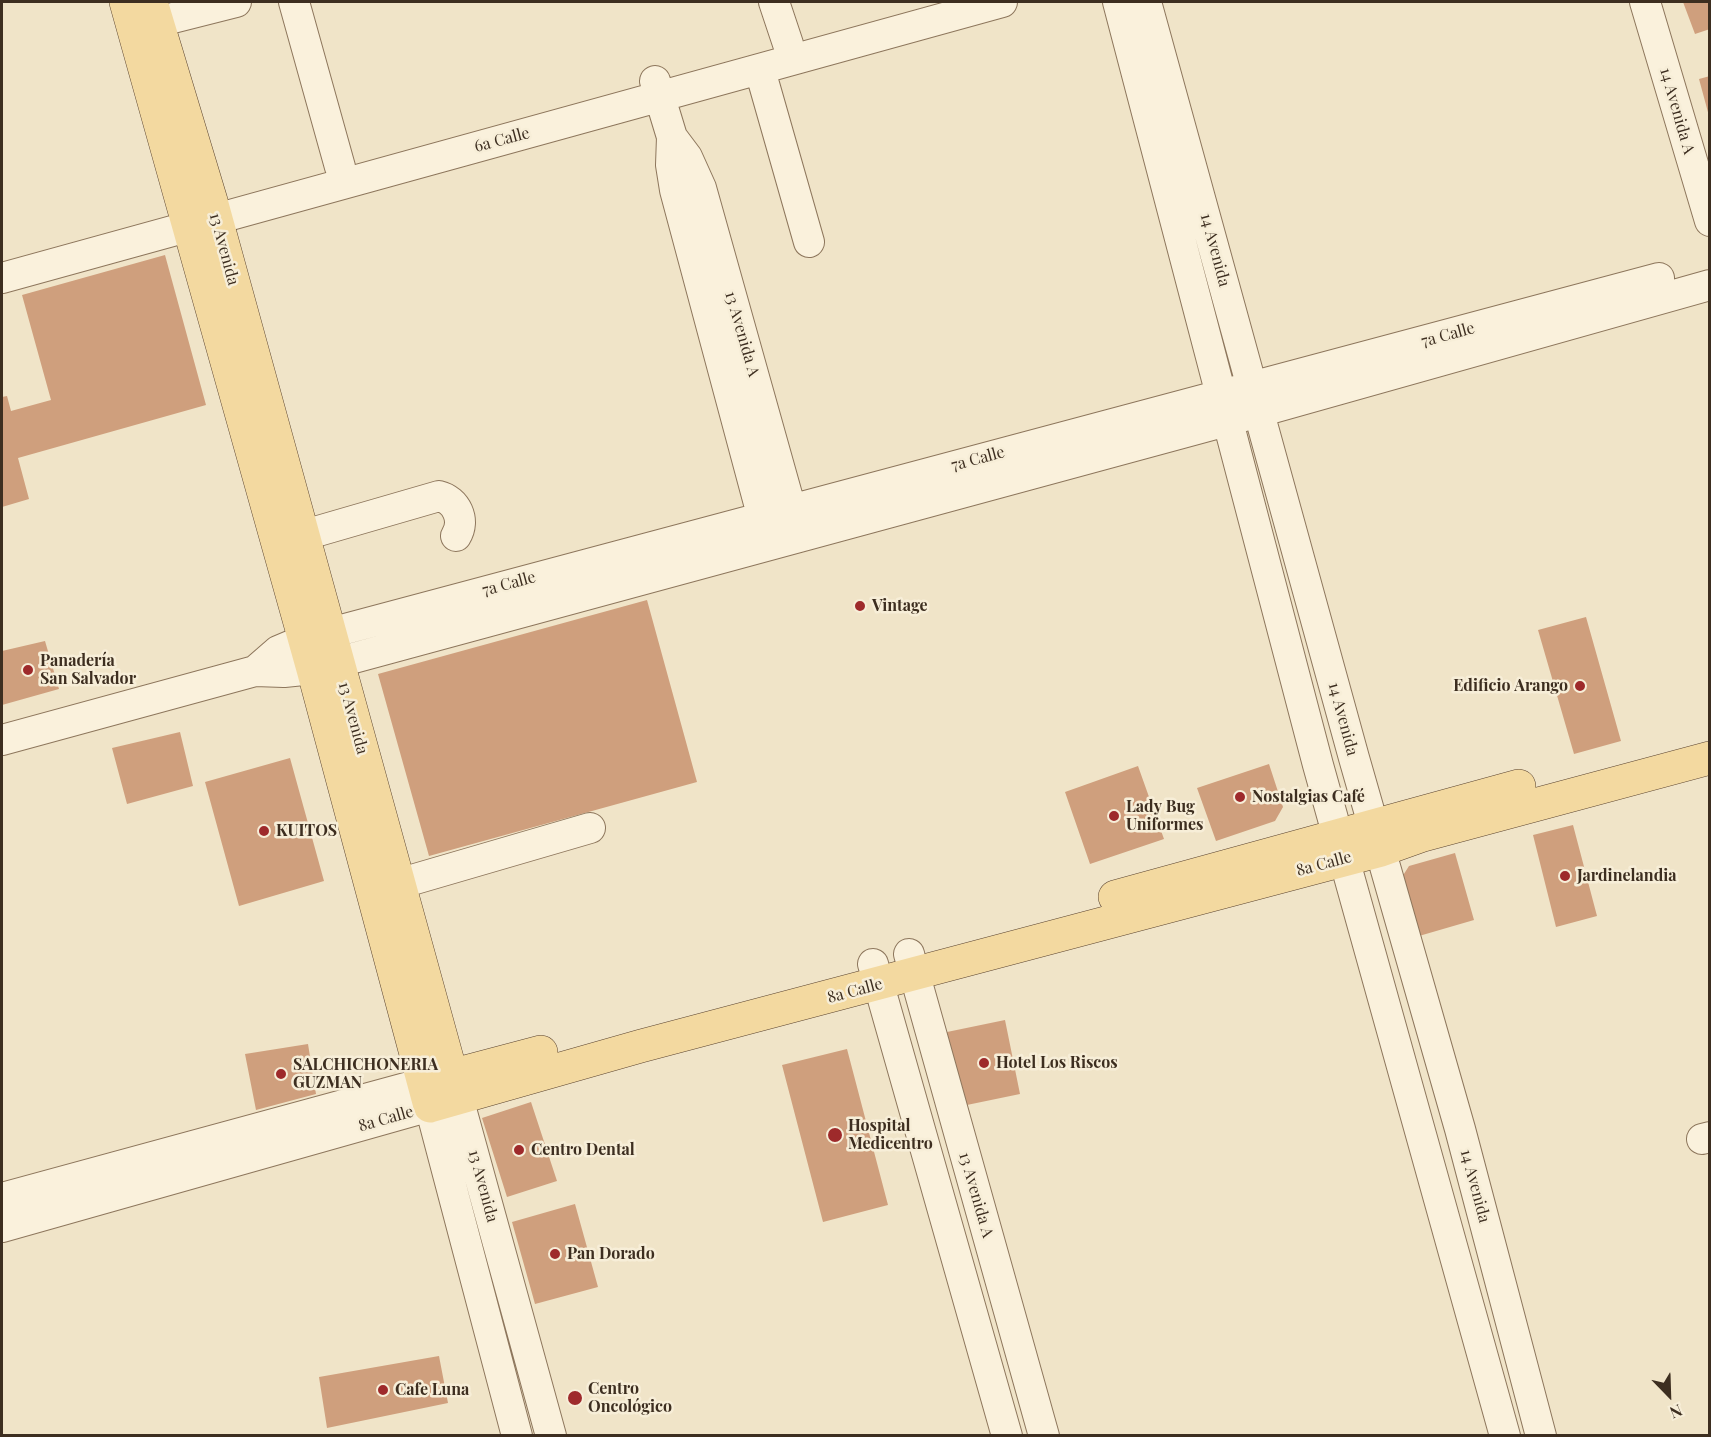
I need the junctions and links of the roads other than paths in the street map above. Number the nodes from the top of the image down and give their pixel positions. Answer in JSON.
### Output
{"nodes":[{"id":1,"x":126,"y":2,"type":"edge"},
{"id":2,"x":236,"y":2,"type":"edge"},
{"id":3,"x":294,"y":2,"type":"edge"},
{"id":4,"x":774,"y":2,"type":"edge"},
{"id":5,"x":935,"y":2,"type":"edge"},
{"id":6,"x":1002,"y":2,"type":"edge"},
{"id":7,"x":1118,"y":2,"type":"edge"},
{"id":8,"x":1146,"y":2,"type":"edge"},
{"id":9,"x":1645,"y":2,"type":"edge"},
{"id":10,"x":154,"y":12,"type":"edge"},
{"id":11,"x":788,"y":44,"type":"junction"},
{"id":12,"x":760,"y":70,"type":"junction"},
{"id":13,"x":657,"y":89,"type":"junction"},
{"id":14,"x":672,"y":137,"type":"junction"},
{"id":15,"x":340,"y":167,"type":"junction"},
{"id":16,"x":200,"y":213,"type":"junction"},
{"id":17,"x":1710,"y":221,"type":"edge"},
{"id":18,"x":809,"y":242,"type":"dead end"},
{"id":19,"x":2,"y":258,"type":"edge"},
{"id":20,"x":1710,"y":265,"type":"edge"},
{"id":21,"x":2,"y":278,"type":"edge"},
{"id":22,"x":1710,"y":285,"type":"edge"},
{"id":23,"x":1255,"y":399,"type":"junction"},
{"id":24,"x":1227,"y":407,"type":"junction"},
{"id":25,"x":792,"y":509,"type":"junction"},
{"id":26,"x":762,"y":517,"type":"junction"},
{"id":27,"x":301,"y":536,"type":"junction"},
{"id":28,"x":456,"y":536,"type":"dead end"},
{"id":29,"x":799,"y":538,"type":"junction"},
{"id":30,"x":770,"y":545,"type":"junction"},
{"id":31,"x":321,"y":651,"type":"junction"},
{"id":32,"x":1710,"y":736,"type":"edge"},
{"id":33,"x":2,"y":740,"type":"edge"},
{"id":34,"x":1710,"y":758,"type":"edge"},
{"id":35,"x":590,"y":828,"type":"dead end"},
{"id":36,"x":1377,"y":837,"type":"junction"},
{"id":37,"x":1341,"y":847,"type":"junction"},
{"id":38,"x":398,"y":884,"type":"junction"},
{"id":39,"x":912,"y":964,"type":"junction"},
{"id":40,"x":875,"y":974,"type":"junction"},
{"id":41,"x":441,"y":1091,"type":"junction"},
{"id":42,"x":2,"y":1198,"type":"edge"},
{"id":43,"x":2,"y":1227,"type":"edge"},
{"id":44,"x":517,"y":1436,"type":"edge"},
{"id":45,"x":551,"y":1436,"type":"edge"},
{"id":46,"x":1007,"y":1436,"type":"edge"},
{"id":47,"x":1044,"y":1436,"type":"edge"},
{"id":48,"x":1505,"y":1436,"type":"edge"},
{"id":49,"x":1541,"y":1436,"type":"edge"}],
"edges":[{"from":1,"to":16,"type":"main road","name":"13 Avenida"},
{"from":2,"to":10,"type":"street"},
{"from":3,"to":15,"type":"street"},
{"from":4,"to":11,"type":"street"},
{"from":5,"to":11,"type":"street","name":"6a Calle"},
{"from":6,"to":12,"type":"street","name":"6a Calle"},
{"from":7,"to":24,"type":"street","name":"14 Avenida"},
{"from":8,"to":23,"type":"street","name":"14 Avenida"},
{"from":9,"to":17,"type":"street","name":"14 Avenida A"},
{"from":10,"to":16,"type":"main road","name":"13 Avenida"},
{"from":11,"to":13,"type":"street","name":"6a Calle"},
{"from":12,"to":13,"type":"street","name":"6a Calle"},
{"from":12,"to":18,"type":"street"},
{"from":13,"to":14,"type":"street","name":"13 Avenida A"},
{"from":13,"to":15,"type":"street","name":"6a Calle"},
{"from":13,"to":16,"type":"street","name":"6a Calle"},
{"from":14,"to":25,"type":"street","name":"13 Avenida A"},
{"from":14,"to":26,"type":"street","name":"13 Avenida A"},
{"from":15,"to":16,"type":"street","name":"6a Calle"},
{"from":16,"to":19,"type":"street","name":"6a Calle"},
{"from":16,"to":21,"type":"street","name":"6a Calle"},
{"from":16,"to":27,"type":"main road","name":"13 Avenida"},
{"from":16,"to":31,"type":"main road","name":"13 Avenida"},
{"from":20,"to":23,"type":"street","name":"7a Calle"},
{"from":22,"to":23,"type":"street","name":"7a Calle"},
{"from":23,"to":24,"type":"street","name":"7a Calle"},
{"from":23,"to":36,"type":"street","name":"14 Avenida"},
{"from":24,"to":25,"type":"street","name":"7a Calle"},
{"from":24,"to":29,"type":"street","name":"7a Calle"},
{"from":24,"to":37,"type":"street","name":"14 Avenida"},
{"from":25,"to":26,"type":"street","name":"7a Calle"},
{"from":25,"to":29,"type":"street","name":"13 Avenida A"},
{"from":26,"to":30,"type":"street","name":"13 Avenida A"},
{"from":26,"to":31,"type":"street","name":"7a Calle"},
{"from":27,"to":28,"type":"street"},
{"from":27,"to":31,"type":"main road","name":"13 Avenida"},
{"from":29,"to":30,"type":"street","name":"7a Calle"},
{"from":30,"to":31,"type":"street","name":"7a Calle"},
{"from":31,"to":33,"type":"street","name":"7a Calle"},
{"from":31,"to":38,"type":"main road","name":"13 Avenida"},
{"from":31,"to":41,"type":"main road","name":"13 Avenida"},
{"from":32,"to":36,"type":"main road","name":"8a Calle"},
{"from":34,"to":36,"type":"main road","name":"8a Calle"},
{"from":35,"to":38,"type":"street"},
{"from":36,"to":37,"type":"main road","name":"8a Calle"},
{"from":36,"to":49,"type":"street","name":"14 Avenida"},
{"from":37,"to":39,"type":"main road","name":"8a Calle"},
{"from":37,"to":48,"type":"street","name":"14 Avenida"},
{"from":38,"to":41,"type":"main road","name":"13 Avenida"},
{"from":39,"to":40,"type":"main road","name":"8a Calle"},
{"from":39,"to":47,"type":"street","name":"13 Avenida A"},
{"from":40,"to":41,"type":"main road","name":"8a Calle"},
{"from":40,"to":46,"type":"street"},
{"from":41,"to":42,"type":"street","name":"8a Calle"},
{"from":41,"to":43,"type":"street","name":"8a Calle"},
{"from":41,"to":44,"type":"street","name":"13 Avenida"},
{"from":41,"to":45,"type":"street","name":"13 Avenida"}]}
